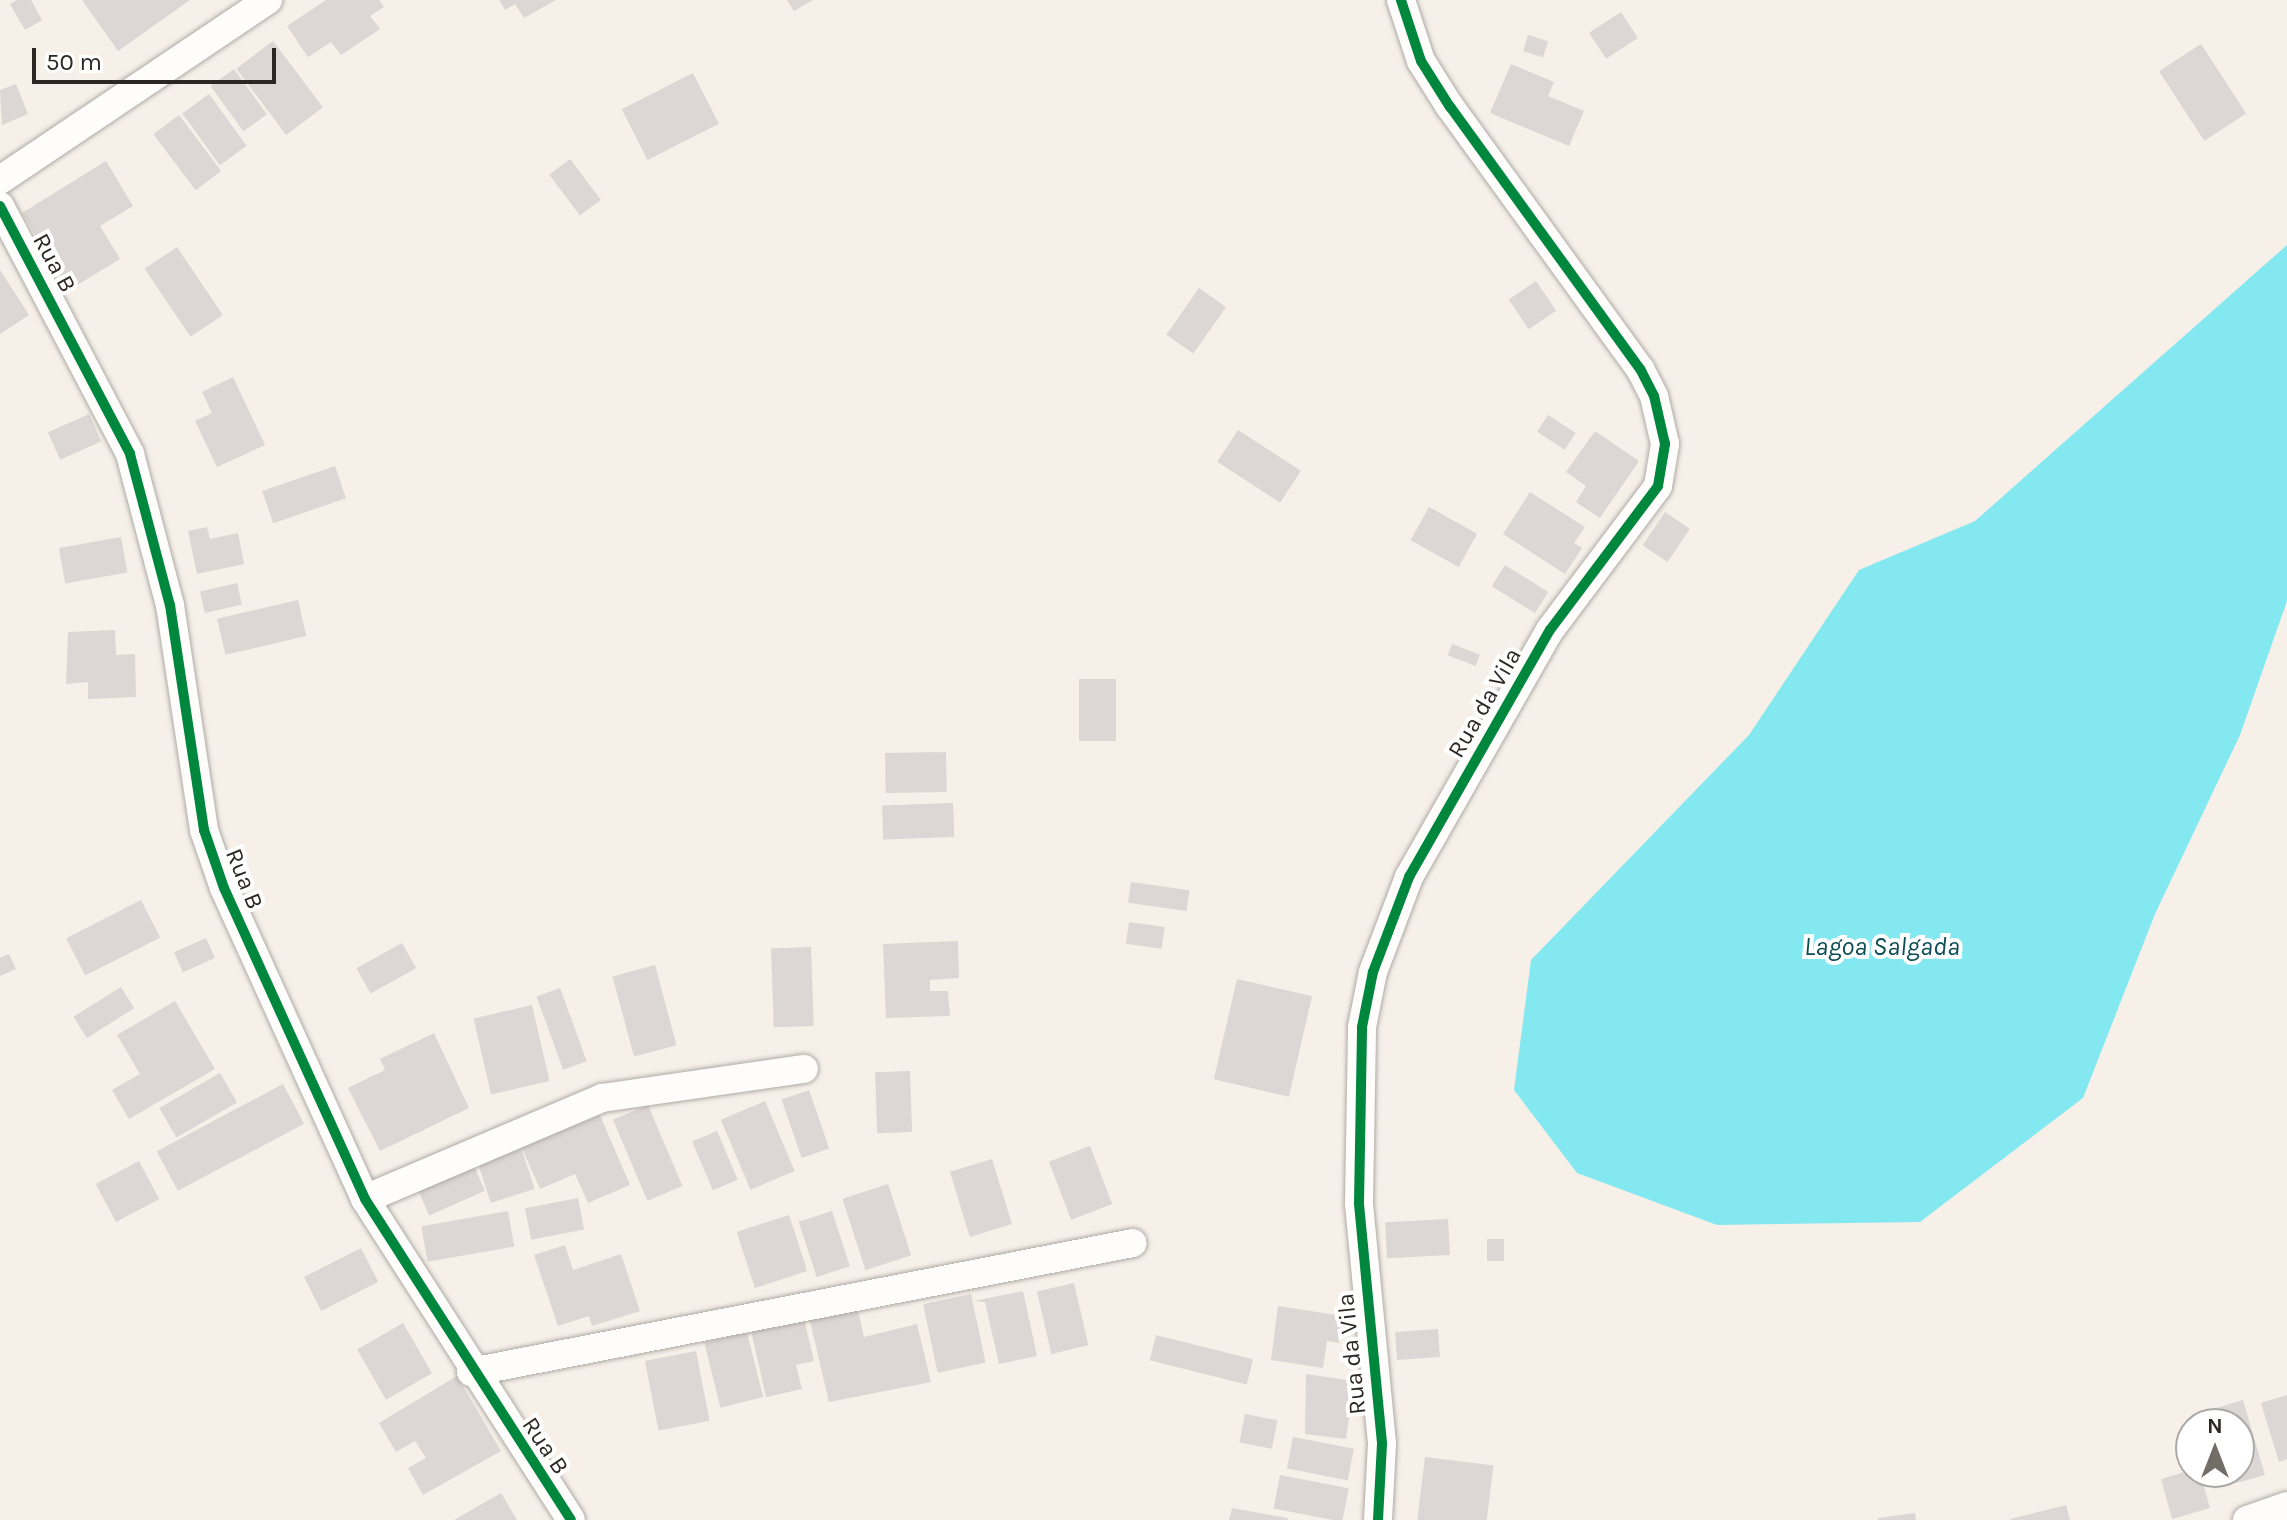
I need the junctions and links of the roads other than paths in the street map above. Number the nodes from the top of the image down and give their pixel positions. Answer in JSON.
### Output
{"nodes":[{"id":1,"x":268,"y":0,"type":"edge"},
{"id":2,"x":1401,"y":0,"type":"edge"},
{"id":3,"x":0,"y":180,"type":"edge"},
{"id":4,"x":0,"y":206,"type":"edge"},
{"id":5,"x":804,"y":1069,"type":"dead end"},
{"id":6,"x":365,"y":1199,"type":"junction"},
{"id":7,"x":1133,"y":1243,"type":"dead end"},
{"id":8,"x":471,"y":1372,"type":"junction"},
{"id":9,"x":2287,"y":1506,"type":"edge"},
{"id":10,"x":571,"y":1520,"type":"edge"},
{"id":11,"x":1378,"y":1520,"type":"edge"},
{"id":12,"x":2247,"y":1520,"type":"edge"}],
"edges":[{"from":1,"to":3,"type":"street"},
{"from":2,"to":11,"type":"street","name":"Rua da Vila"},
{"from":4,"to":6,"type":"street","name":"Rua B"},
{"from":5,"to":6,"type":"street"},
{"from":6,"to":8,"type":"street","name":"Rua B"},
{"from":7,"to":8,"type":"street"},
{"from":8,"to":10,"type":"street","name":"Rua B"},
{"from":9,"to":12,"type":"street"}]}
